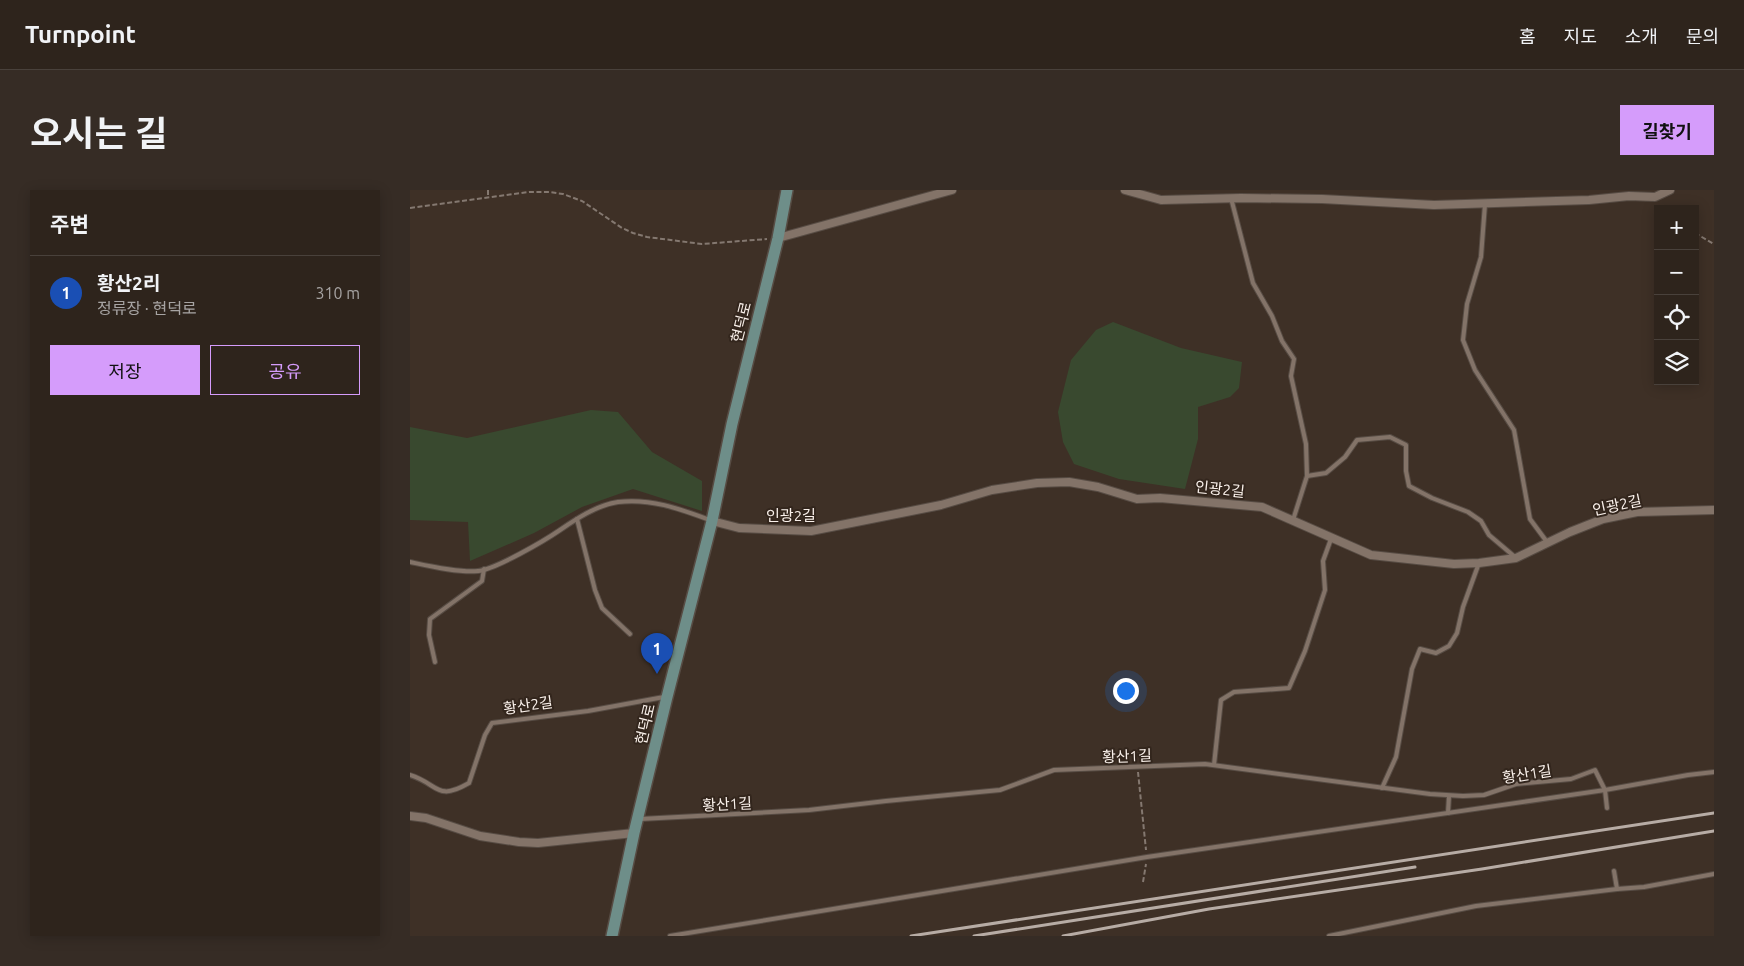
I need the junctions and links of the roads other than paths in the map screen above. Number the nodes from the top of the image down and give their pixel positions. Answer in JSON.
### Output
{"nodes":[{"id":1,"x":787,"y":190,"type":"edge"},
{"id":2,"x":952,"y":190,"type":"edge"},
{"id":3,"x":1125,"y":190,"type":"edge"},
{"id":4,"x":1670,"y":190,"type":"edge"},
{"id":5,"x":1231,"y":198,"type":"junction"},
{"id":6,"x":1485,"y":202,"type":"junction"},
{"id":7,"x":778,"y":238,"type":"junction"},
{"id":8,"x":1307,"y":476,"type":"junction"},
{"id":9,"x":1714,"y":510,"type":"edge"},
{"id":10,"x":577,"y":520,"type":"junction"},
{"id":11,"x":712,"y":521,"type":"junction"},
{"id":12,"x":1293,"y":521,"type":"junction"},
{"id":13,"x":1331,"y":539,"type":"junction"},
{"id":14,"x":1546,"y":542,"type":"junction"},
{"id":15,"x":1516,"y":558,"type":"junction"},
{"id":16,"x":410,"y":562,"type":"edge"},
{"id":17,"x":1479,"y":563,"type":"junction"},
{"id":18,"x":484,"y":569,"type":"junction"},
{"id":19,"x":630,"y":634,"type":"dead end"},
{"id":20,"x":435,"y":662,"type":"dead end"},
{"id":21,"x":666,"y":697,"type":"junction"},
{"id":22,"x":1214,"y":765,"type":"junction"},
{"id":23,"x":1714,"y":772,"type":"edge"},
{"id":24,"x":410,"y":775,"type":"edge"},
{"id":25,"x":1382,"y":788,"type":"junction"},
{"id":26,"x":1605,"y":790,"type":"junction"},
{"id":27,"x":1449,"y":796,"type":"junction"},
{"id":28,"x":1607,"y":808,"type":"dead end"},
{"id":29,"x":1448,"y":813,"type":"junction"},
{"id":30,"x":410,"y":816,"type":"edge"},
{"id":31,"x":638,"y":819,"type":"junction"},
{"id":32,"x":634,"y":833,"type":"junction"},
{"id":33,"x":1614,"y":870,"type":"dead end"},
{"id":34,"x":1714,"y":874,"type":"edge"},
{"id":35,"x":1616,"y":888,"type":"junction"},
{"id":36,"x":612,"y":936,"type":"edge"},
{"id":37,"x":670,"y":936,"type":"edge"},
{"id":38,"x":1330,"y":936,"type":"edge"}],
"edges":[{"from":1,"to":7,"type":"street","name":"현덕로"},
{"from":2,"to":7,"type":"street"},
{"from":3,"to":5,"type":"street"},
{"from":4,"to":6,"type":"street"},
{"from":5,"to":6,"type":"street"},
{"from":5,"to":8,"type":"lane"},
{"from":6,"to":14,"type":"lane"},
{"from":7,"to":11,"type":"street","name":"현덕로"},
{"from":8,"to":12,"type":"lane"},
{"from":8,"to":15,"type":"lane"},
{"from":9,"to":14,"type":"street","name":"인광2길"},
{"from":10,"to":11,"type":"lane"},
{"from":10,"to":18,"type":"lane"},
{"from":10,"to":19,"type":"lane"},
{"from":11,"to":12,"type":"street","name":"인광2길"},
{"from":11,"to":21,"type":"street","name":"현덕로"},
{"from":12,"to":13,"type":"street","name":"인광2길"},
{"from":13,"to":17,"type":"street","name":"인광2길"},
{"from":13,"to":22,"type":"lane"},
{"from":14,"to":15,"type":"street","name":"인광2길"},
{"from":15,"to":17,"type":"street","name":"인광2길"},
{"from":16,"to":18,"type":"lane"},
{"from":17,"to":25,"type":"lane"},
{"from":18,"to":20,"type":"lane"},
{"from":21,"to":24,"type":"lane","name":"황산2길"},
{"from":21,"to":31,"type":"street","name":"현덕로"},
{"from":22,"to":25,"type":"lane","name":"황산1길"},
{"from":22,"to":31,"type":"lane","name":"황산1길"},
{"from":23,"to":26,"type":"lane"},
{"from":25,"to":27,"type":"lane","name":"황산1길"},
{"from":26,"to":27,"type":"lane","name":"황산1길"},
{"from":26,"to":28,"type":"lane"},
{"from":26,"to":29,"type":"lane"},
{"from":27,"to":29,"type":"lane"},
{"from":29,"to":37,"type":"lane"},
{"from":30,"to":32,"type":"street"},
{"from":31,"to":32,"type":"street","name":"현덕로"},
{"from":32,"to":36,"type":"street","name":"현덕로"},
{"from":33,"to":35,"type":"lane"},
{"from":34,"to":35,"type":"lane"},
{"from":35,"to":38,"type":"lane"}]}
